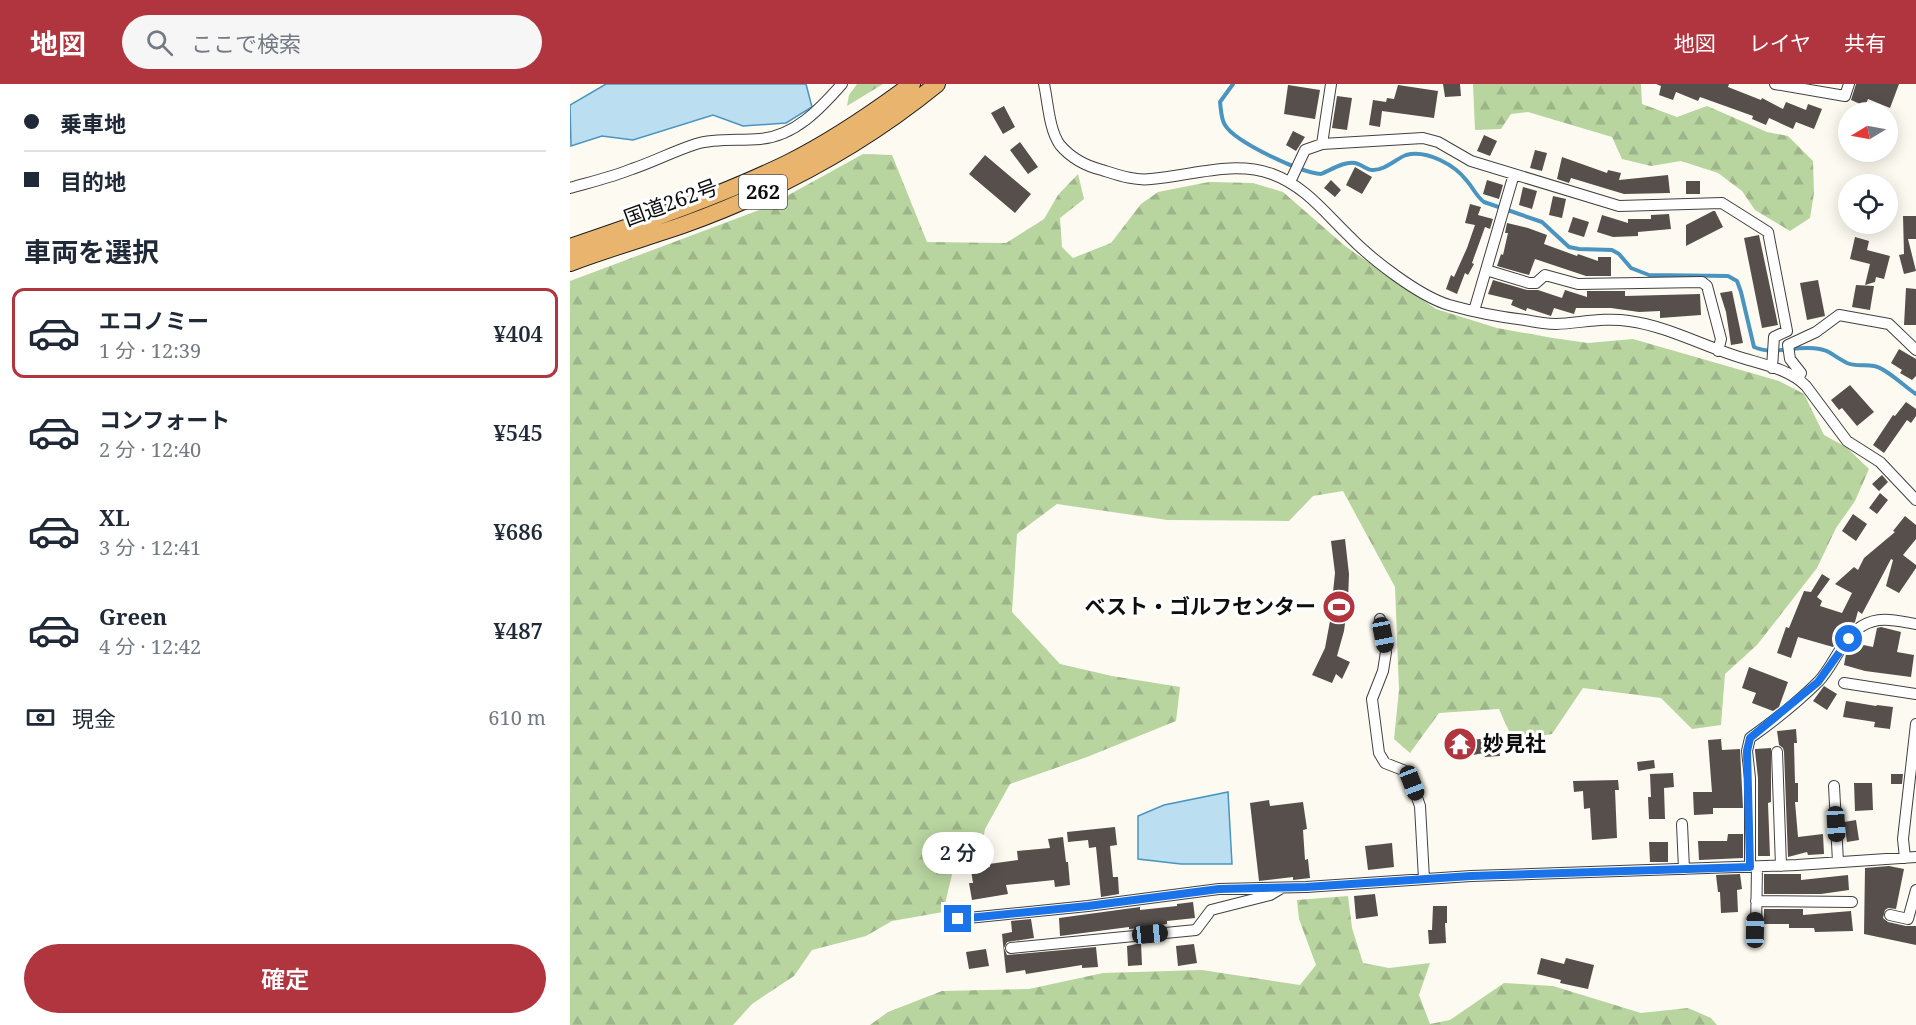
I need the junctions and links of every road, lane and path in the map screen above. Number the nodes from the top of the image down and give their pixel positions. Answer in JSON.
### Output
{"nodes":[{"id":1,"x":842,"y":84,"type":"edge"},
{"id":2,"x":912,"y":84,"type":"edge"},
{"id":3,"x":937,"y":84,"type":"edge"},
{"id":4,"x":1044,"y":84,"type":"edge"},
{"id":5,"x":1330,"y":84,"type":"edge"},
{"id":6,"x":1775,"y":84,"type":"edge"},
{"id":7,"x":1849,"y":84,"type":"edge"},
{"id":8,"x":1322,"y":144,"type":"junction"},
{"id":9,"x":1514,"y":174,"type":"junction"},
{"id":10,"x":1290,"y":182,"type":"junction"},
{"id":11,"x":570,"y":188,"type":"edge"},
{"id":12,"x":570,"y":247,"type":"edge"},
{"id":13,"x":570,"y":262,"type":"edge"},
{"id":14,"x":1486,"y":270,"type":"junction"},
{"id":15,"x":1474,"y":311,"type":"junction"},
{"id":16,"x":1916,"y":350,"type":"edge"},
{"id":17,"x":1718,"y":351,"type":"junction"},
{"id":18,"x":1772,"y":368,"type":"junction"},
{"id":19,"x":1798,"y":378,"type":"junction"},
{"id":20,"x":1916,"y":500,"type":"edge"},
{"id":21,"x":1380,"y":619,"type":"dead end"},
{"id":22,"x":1916,"y":624,"type":"edge"},
{"id":23,"x":1844,"y":683,"type":"dead end"},
{"id":24,"x":1916,"y":694,"type":"edge"},
{"id":25,"x":1916,"y":723,"type":"edge"},
{"id":26,"x":1777,"y":752,"type":"dead end"},
{"id":27,"x":1834,"y":786,"type":"dead end"},
{"id":28,"x":1682,"y":824,"type":"dead end"},
{"id":29,"x":1910,"y":857,"type":"edge"},
{"id":30,"x":1838,"y":862,"type":"junction"},
{"id":31,"x":1781,"y":866,"type":"junction"},
{"id":32,"x":1753,"y":867,"type":"junction"},
{"id":33,"x":1684,"y":869,"type":"junction"},
{"id":34,"x":1424,"y":879,"type":"junction"},
{"id":35,"x":1283,"y":887,"type":"junction"},
{"id":36,"x":1916,"y":890,"type":"edge"},
{"id":37,"x":1756,"y":901,"type":"junction"},
{"id":38,"x":1852,"y":902,"type":"dead end"},
{"id":39,"x":1890,"y":915,"type":"dead end"},
{"id":40,"x":958,"y":919,"type":"dead end"},
{"id":41,"x":1912,"y":920,"type":"edge"},
{"id":42,"x":1755,"y":930,"type":"dead end"},
{"id":43,"x":1011,"y":948,"type":"dead end"}],
"edges":[{"from":1,"to":11,"type":"street"},
{"from":2,"to":12,"type":"highway","name":"国道262号","number":"262"},
{"from":3,"to":13,"type":"highway","name":"国道262号","number":"262"},
{"from":4,"to":10,"type":"street"},
{"from":5,"to":8,"type":"street"},
{"from":6,"to":7,"type":"street"},
{"from":8,"to":9,"type":"street"},
{"from":8,"to":10,"type":"street"},
{"from":9,"to":14,"type":"street"},
{"from":9,"to":18,"type":"street"},
{"from":10,"to":15,"type":"street"},
{"from":14,"to":15,"type":"street"},
{"from":14,"to":17,"type":"street"},
{"from":15,"to":17,"type":"street"},
{"from":16,"to":19,"type":"street"},
{"from":17,"to":18,"type":"street"},
{"from":18,"to":19,"type":"street"},
{"from":19,"to":20,"type":"street"},
{"from":21,"to":34,"type":"street"},
{"from":22,"to":32,"type":"street"},
{"from":23,"to":24,"type":"street"},
{"from":25,"to":29,"type":"street"},
{"from":26,"to":31,"type":"street"},
{"from":27,"to":30,"type":"street"},
{"from":28,"to":33,"type":"street"},
{"from":29,"to":30,"type":"street"},
{"from":30,"to":31,"type":"street"},
{"from":31,"to":32,"type":"street"},
{"from":32,"to":33,"type":"street"},
{"from":32,"to":37,"type":"street"},
{"from":33,"to":34,"type":"street"},
{"from":34,"to":35,"type":"street"},
{"from":35,"to":40,"type":"street"},
{"from":35,"to":43,"type":"street"},
{"from":36,"to":41,"type":"street"},
{"from":37,"to":38,"type":"street"},
{"from":37,"to":42,"type":"street"},
{"from":39,"to":41,"type":"street"}]}
